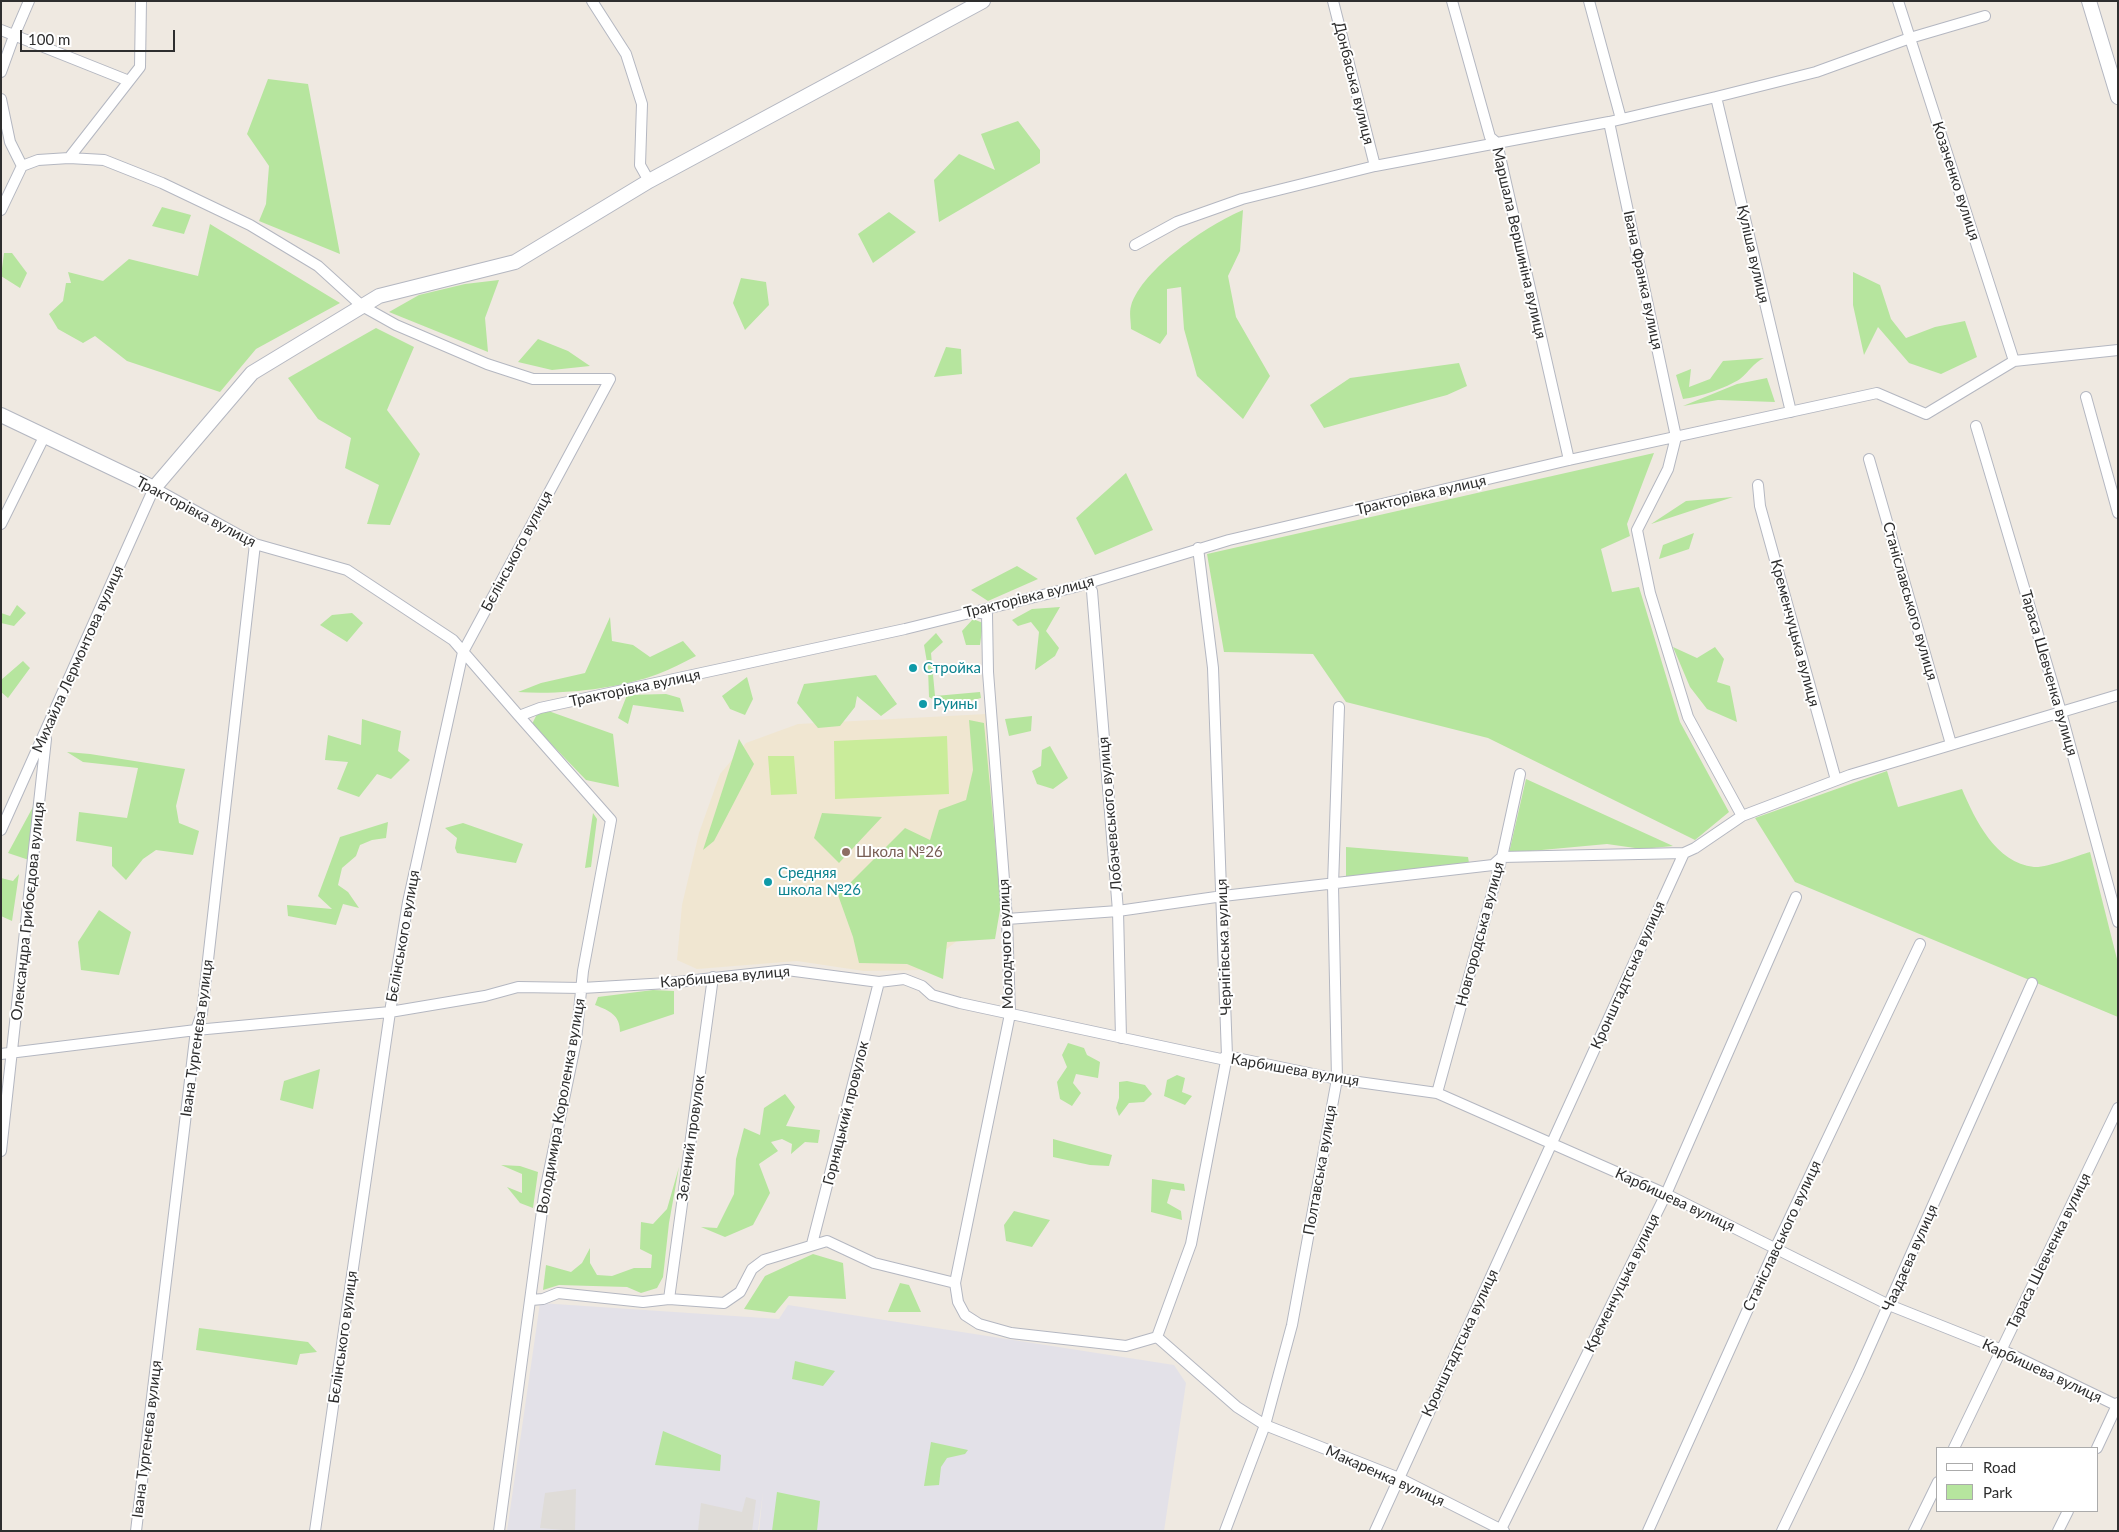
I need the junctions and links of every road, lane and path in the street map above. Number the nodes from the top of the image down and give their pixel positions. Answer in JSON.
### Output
{"nodes":[{"id":1,"x":29,"y":1,"type":"edge"},
{"id":2,"x":141,"y":1,"type":"edge"},
{"id":3,"x":592,"y":1,"type":"edge"},
{"id":4,"x":983,"y":1,"type":"edge"},
{"id":5,"x":1333,"y":1,"type":"edge"},
{"id":6,"x":1452,"y":1,"type":"edge"},
{"id":7,"x":1589,"y":1,"type":"edge"},
{"id":8,"x":1898,"y":1,"type":"edge"},
{"id":9,"x":2089,"y":1,"type":"edge"},
{"id":10,"x":1985,"y":16,"type":"dead end"},
{"id":11,"x":1,"y":30,"type":"edge"},
{"id":12,"x":14,"y":36,"type":"junction"},
{"id":13,"x":1910,"y":38,"type":"junction"},
{"id":14,"x":1,"y":72,"type":"edge"},
{"id":15,"x":129,"y":81,"type":"junction"},
{"id":16,"x":1716,"y":97,"type":"junction"},
{"id":17,"x":2118,"y":97,"type":"edge"},
{"id":18,"x":1,"y":99,"type":"edge"},
{"id":19,"x":1621,"y":120,"type":"junction"},
{"id":20,"x":1609,"y":122,"type":"junction"},
{"id":21,"x":1497,"y":143,"type":"junction"},
{"id":22,"x":70,"y":158,"type":"junction"},
{"id":23,"x":22,"y":166,"type":"junction"},
{"id":24,"x":1375,"y":166,"type":"junction"},
{"id":25,"x":649,"y":181,"type":"junction"},
{"id":26,"x":1,"y":210,"type":"edge"},
{"id":27,"x":1135,"y":245,"type":"dead end"},
{"id":28,"x":362,"y":306,"type":"junction"},
{"id":29,"x":2118,"y":350,"type":"edge"},
{"id":30,"x":2014,"y":362,"type":"junction"},
{"id":31,"x":2086,"y":397,"type":"dead end"},
{"id":32,"x":1791,"y":412,"type":"junction"},
{"id":33,"x":1,"y":415,"type":"edge"},
{"id":34,"x":1976,"y":426,"type":"dead end"},
{"id":35,"x":44,"y":437,"type":"junction"},
{"id":36,"x":1676,"y":437,"type":"junction"},
{"id":37,"x":1869,"y":458,"type":"dead end"},
{"id":38,"x":1569,"y":460,"type":"junction"},
{"id":39,"x":1758,"y":485,"type":"dead end"},
{"id":40,"x":154,"y":488,"type":"junction"},
{"id":41,"x":2118,"y":513,"type":"edge"},
{"id":42,"x":1,"y":524,"type":"edge"},
{"id":43,"x":254,"y":544,"type":"junction"},
{"id":44,"x":1198,"y":548,"type":"junction"},
{"id":45,"x":1092,"y":591,"type":"dead end"},
{"id":46,"x":972,"y":612,"type":"junction"},
{"id":47,"x":463,"y":652,"type":"junction"},
{"id":48,"x":2118,"y":695,"type":"edge"},
{"id":49,"x":1339,"y":707,"type":"dead end"},
{"id":50,"x":2061,"y":712,"type":"junction"},
{"id":51,"x":520,"y":716,"type":"junction"},
{"id":52,"x":46,"y":730,"type":"junction"},
{"id":53,"x":1951,"y":744,"type":"junction"},
{"id":54,"x":1520,"y":774,"type":"dead end"},
{"id":55,"x":1836,"y":780,"type":"junction"},
{"id":56,"x":1742,"y":816,"type":"junction"},
{"id":57,"x":1,"y":830,"type":"edge"},
{"id":58,"x":1684,"y":853,"type":"junction"},
{"id":59,"x":1502,"y":857,"type":"junction"},
{"id":60,"x":1333,"y":885,"type":"junction"},
{"id":61,"x":1223,"y":896,"type":"junction"},
{"id":62,"x":1796,"y":897,"type":"dead end"},
{"id":63,"x":1118,"y":911,"type":"junction"},
{"id":64,"x":1007,"y":919,"type":"junction"},
{"id":65,"x":2118,"y":922,"type":"edge"},
{"id":66,"x":1920,"y":944,"type":"dead end"},
{"id":67,"x":713,"y":977,"type":"junction"},
{"id":68,"x":879,"y":982,"type":"junction"},
{"id":69,"x":2032,"y":983,"type":"dead end"},
{"id":70,"x":582,"y":988,"type":"junction"},
{"id":71,"x":390,"y":1012,"type":"junction"},
{"id":72,"x":1010,"y":1014,"type":"junction"},
{"id":73,"x":196,"y":1030,"type":"junction"},
{"id":74,"x":1120,"y":1038,"type":"junction"},
{"id":75,"x":13,"y":1053,"type":"junction"},
{"id":76,"x":1,"y":1054,"type":"edge"},
{"id":77,"x":1227,"y":1056,"type":"junction"},
{"id":78,"x":1337,"y":1079,"type":"junction"},
{"id":79,"x":1436,"y":1094,"type":"junction"},
{"id":80,"x":2118,"y":1108,"type":"edge"},
{"id":81,"x":1552,"y":1142,"type":"junction"},
{"id":82,"x":1,"y":1151,"type":"edge"},
{"id":83,"x":1666,"y":1194,"type":"junction"},
{"id":84,"x":812,"y":1244,"type":"junction"},
{"id":85,"x":1776,"y":1249,"type":"junction"},
{"id":86,"x":955,"y":1284,"type":"junction"},
{"id":87,"x":669,"y":1299,"type":"junction"},
{"id":88,"x":531,"y":1300,"type":"junction"},
{"id":89,"x":1889,"y":1305,"type":"junction"},
{"id":90,"x":1157,"y":1337,"type":"junction"},
{"id":91,"x":2002,"y":1350,"type":"junction"},
{"id":92,"x":2117,"y":1405,"type":"edge"},
{"id":93,"x":1265,"y":1425,"type":"junction"},
{"id":94,"x":1954,"y":1447,"type":"edge"},
{"id":95,"x":2097,"y":1447,"type":"edge"},
{"id":96,"x":1399,"y":1478,"type":"junction"},
{"id":97,"x":1936,"y":1486,"type":"edge"},
{"id":98,"x":2068,"y":1512,"type":"edge"},
{"id":99,"x":1503,"y":1530,"type":"edge"},
{"id":100,"x":136,"y":1531,"type":"edge"},
{"id":101,"x":315,"y":1531,"type":"edge"},
{"id":102,"x":499,"y":1531,"type":"edge"},
{"id":103,"x":1225,"y":1531,"type":"edge"},
{"id":104,"x":1375,"y":1531,"type":"edge"},
{"id":105,"x":1648,"y":1531,"type":"edge"},
{"id":106,"x":1782,"y":1531,"type":"edge"},
{"id":107,"x":1914,"y":1531,"type":"edge"},
{"id":108,"x":2058,"y":1531,"type":"edge"}],
"edges":[{"from":1,"to":12,"type":"street"},
{"from":2,"to":15,"type":"street"},
{"from":3,"to":25,"type":"street"},
{"from":4,"to":25,"type":"main road"},
{"from":5,"to":24,"type":"street","name":"Донбаська вулиця"},
{"from":6,"to":21,"type":"street","name":"Маршала Вершиніна вулиця"},
{"from":7,"to":19,"type":"street"},
{"from":8,"to":13,"type":"street","name":"Козаченко вулиця"},
{"from":9,"to":17,"type":"main road"},
{"from":10,"to":13,"type":"street"},
{"from":11,"to":12,"type":"street"},
{"from":12,"to":14,"type":"street"},
{"from":12,"to":15,"type":"street"},
{"from":13,"to":16,"type":"street"},
{"from":13,"to":30,"type":"street","name":"Козаченко вулиця"},
{"from":15,"to":22,"type":"street"},
{"from":16,"to":19,"type":"street"},
{"from":16,"to":32,"type":"street","name":"Куліша вулиця"},
{"from":18,"to":23,"type":"street"},
{"from":19,"to":20,"type":"street"},
{"from":20,"to":21,"type":"street"},
{"from":20,"to":36,"type":"street","name":"Івана Франка вулиця"},
{"from":21,"to":24,"type":"street"},
{"from":21,"to":38,"type":"street","name":"Маршала Вершиніна вулиця"},
{"from":22,"to":23,"type":"street"},
{"from":22,"to":28,"type":"street"},
{"from":23,"to":26,"type":"street"},
{"from":24,"to":27,"type":"street"},
{"from":25,"to":28,"type":"main road"},
{"from":28,"to":40,"type":"main road"},
{"from":28,"to":47,"type":"street","name":"Бєлінського вулиця"},
{"from":29,"to":30,"type":"street","name":"Тракторівка вулиця"},
{"from":30,"to":32,"type":"street","name":"Тракторівка вулиця"},
{"from":31,"to":41,"type":"street"},
{"from":32,"to":36,"type":"street","name":"Тракторівка вулиця"},
{"from":33,"to":35,"type":"main road","name":"Тракторівка вулиця"},
{"from":34,"to":50,"type":"street","name":"Тараса Шевченка вулиця"},
{"from":35,"to":40,"type":"main road","name":"Тракторівка вулиця"},
{"from":35,"to":42,"type":"street"},
{"from":36,"to":38,"type":"street","name":"Тракторівка вулиця"},
{"from":36,"to":56,"type":"street"},
{"from":37,"to":53,"type":"street","name":"Станіславського вулиця"},
{"from":38,"to":44,"type":"street","name":"Тракторівка вулиця"},
{"from":39,"to":55,"type":"street","name":"Кременчуцька вулиця"},
{"from":40,"to":43,"type":"street","name":"Тракторівка вулиця"},
{"from":40,"to":52,"type":"street","name":"Михайла Лермонтова вулиця"},
{"from":43,"to":47,"type":"street","name":"Тракторівка вулиця"},
{"from":43,"to":73,"type":"street","name":"Івана Тургенєва вулиця"},
{"from":44,"to":46,"type":"street","name":"Тракторівка вулиця"},
{"from":44,"to":61,"type":"street","name":"Чернігівська вулиця"},
{"from":45,"to":63,"type":"street","name":"Лобачевського вулиця"},
{"from":46,"to":51,"type":"street","name":"Тракторівка вулиця"},
{"from":46,"to":64,"type":"street","name":"Молодчого вулиця"},
{"from":47,"to":51,"type":"street","name":"Тракторівка вулиця"},
{"from":47,"to":71,"type":"street","name":"Бєлінського вулиця"},
{"from":48,"to":50,"type":"street"},
{"from":49,"to":60,"type":"street","name":"Полтавська вулиця"},
{"from":50,"to":53,"type":"street"},
{"from":50,"to":65,"type":"street","name":"Тараса Шевченка вулиця"},
{"from":51,"to":70,"type":"street","name":"Володимира Короленка вулиця"},
{"from":52,"to":57,"type":"street","name":"Михайла Лермонтова вулиця"},
{"from":52,"to":75,"type":"street","name":"Олександра Грибоєдова вулиця"},
{"from":53,"to":55,"type":"street"},
{"from":54,"to":59,"type":"street","name":"Новгородська вулиця"},
{"from":55,"to":56,"type":"street"},
{"from":56,"to":58,"type":"street"},
{"from":58,"to":59,"type":"street"},
{"from":58,"to":81,"type":"street","name":"Кронштадтська вулиця"},
{"from":59,"to":60,"type":"street"},
{"from":59,"to":79,"type":"street","name":"Новгородська вулиця"},
{"from":60,"to":61,"type":"street"},
{"from":60,"to":78,"type":"street","name":"Полтавська вулиця"},
{"from":61,"to":63,"type":"street"},
{"from":61,"to":77,"type":"street","name":"Чернігівська вулиця"},
{"from":62,"to":83,"type":"street","name":"Кременчуцька вулиця"},
{"from":63,"to":64,"type":"street"},
{"from":63,"to":74,"type":"street","name":"Лобачевського вулиця"},
{"from":64,"to":72,"type":"street","name":"Молодчого вулиця"},
{"from":66,"to":85,"type":"street","name":"Станіславського вулиця"},
{"from":67,"to":68,"type":"street","name":"Карбишева вулиця"},
{"from":67,"to":70,"type":"street","name":"Карбишева вулиця"},
{"from":67,"to":87,"type":"street","name":"Зелений провулок"},
{"from":68,"to":72,"type":"street","name":"Карбишева вулиця"},
{"from":68,"to":84,"type":"street","name":"Горняцький провулок"},
{"from":69,"to":89,"type":"street","name":"Чаадаєва вулиця"},
{"from":70,"to":71,"type":"street","name":"Карбишева вулиця"},
{"from":70,"to":88,"type":"street","name":"Володимира Короленка вулиця"},
{"from":71,"to":73,"type":"street","name":"Карбишева вулиця"},
{"from":71,"to":101,"type":"street","name":"Бєлінського вулиця"},
{"from":72,"to":74,"type":"street","name":"Карбишева вулиця"},
{"from":72,"to":86,"type":"street","name":"Молодчого вулиця"},
{"from":73,"to":75,"type":"street","name":"Карбишева вулиця"},
{"from":73,"to":100,"type":"street","name":"Івана Тургенєва вулиця"},
{"from":74,"to":77,"type":"street","name":"Карбишева вулиця"},
{"from":75,"to":76,"type":"street","name":"Карбишева вулиця"},
{"from":75,"to":82,"type":"street","name":"Олександра Грибоєдова вулиця"},
{"from":77,"to":78,"type":"street","name":"Карбишева вулиця"},
{"from":77,"to":90,"type":"street","name":"Чернігівська вулиця"},
{"from":78,"to":79,"type":"street","name":"Карбишева вулиця"},
{"from":78,"to":93,"type":"street","name":"Полтавська вулиця"},
{"from":79,"to":81,"type":"street","name":"Карбишева вулиця"},
{"from":80,"to":91,"type":"street","name":"Тараса Шевченка вулиця"},
{"from":81,"to":83,"type":"street","name":"Карбишева вулиця"},
{"from":81,"to":96,"type":"street","name":"Кронштадтська вулиця"},
{"from":83,"to":85,"type":"street","name":"Карбишева вулиця"},
{"from":83,"to":99,"type":"street","name":"Кременчуцька вулиця"},
{"from":84,"to":86,"type":"street"},
{"from":84,"to":87,"type":"street"},
{"from":85,"to":89,"type":"street","name":"Карбишева вулиця"},
{"from":85,"to":105,"type":"street","name":"Станіславського вулиця"},
{"from":86,"to":90,"type":"street"},
{"from":87,"to":88,"type":"street"},
{"from":88,"to":102,"type":"street","name":"Володимира Короленка вулиця"},
{"from":89,"to":91,"type":"street","name":"Карбишева вулиця"},
{"from":89,"to":106,"type":"street","name":"Чаадаєва вулиця"},
{"from":90,"to":93,"type":"street","name":"Макаренка вулиця"},
{"from":91,"to":92,"type":"street","name":"Карбишева вулиця"},
{"from":91,"to":94,"type":"street","name":"Тараса Шевченка вулиця"},
{"from":92,"to":95,"type":"street"},
{"from":93,"to":96,"type":"street","name":"Макаренка вулиця"},
{"from":93,"to":103,"type":"street","name":"Полтавська вулиця"},
{"from":96,"to":99,"type":"street","name":"Макаренка вулиця"},
{"from":96,"to":104,"type":"street","name":"Кронштадтська вулиця"},
{"from":97,"to":107,"type":"street"},
{"from":98,"to":108,"type":"street"}]}
